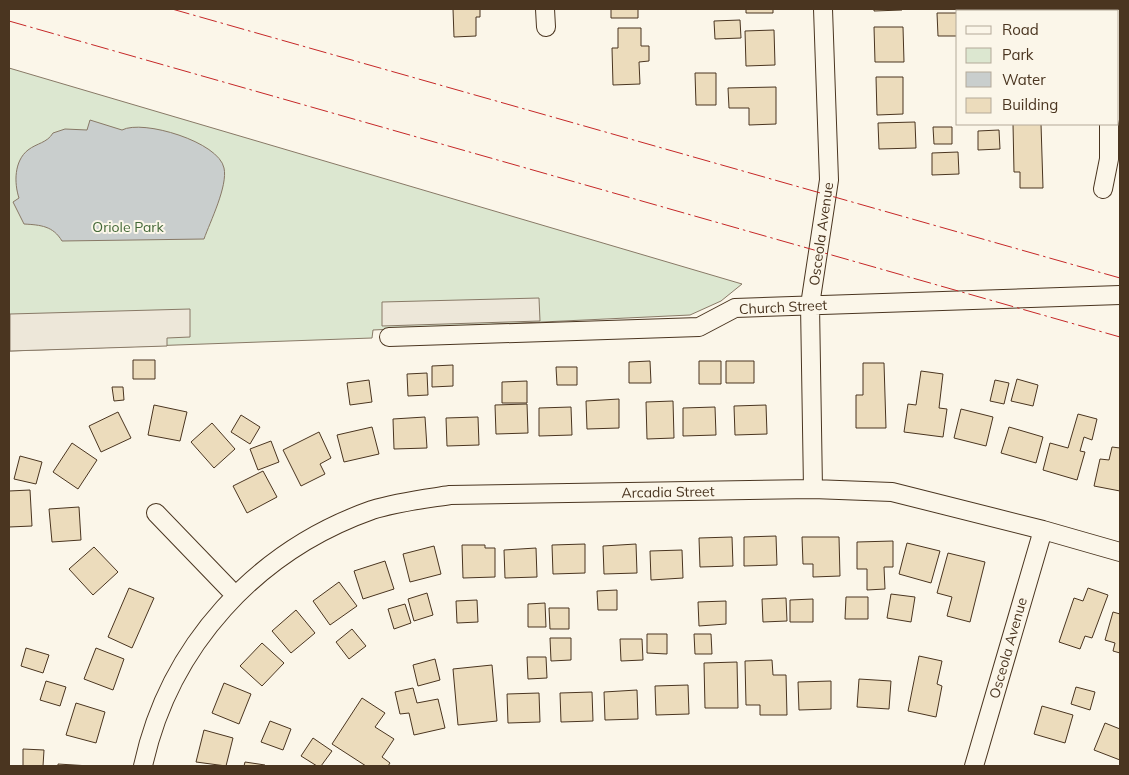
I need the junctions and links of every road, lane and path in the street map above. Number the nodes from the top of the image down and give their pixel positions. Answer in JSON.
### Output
{"nodes":[{"id":1,"x":545,"y":9,"type":"edge"},
{"id":2,"x":823,"y":9,"type":"edge"},
{"id":3,"x":546,"y":27,"type":"dead end"},
{"id":4,"x":1109,"y":125,"type":"edge"},
{"id":5,"x":1103,"y":188,"type":"dead end"},
{"id":6,"x":1120,"y":295,"type":"edge"},
{"id":7,"x":810,"y":305,"type":"junction"},
{"id":8,"x":390,"y":337,"type":"dead end"},
{"id":9,"x":813,"y":489,"type":"junction"},
{"id":10,"x":156,"y":513,"type":"dead end"},
{"id":11,"x":1043,"y":530,"type":"junction"},
{"id":12,"x":1120,"y":552,"type":"edge"},
{"id":13,"x":235,"y":595,"type":"junction"},
{"id":14,"x":144,"y":766,"type":"edge"},
{"id":15,"x":974,"y":766,"type":"edge"}],
"edges":[{"from":1,"to":3,"type":"street"},
{"from":2,"to":7,"type":"street","name":"Osceola Avenue"},
{"from":4,"to":5,"type":"street"},
{"from":6,"to":7,"type":"street","name":"Church Street"},
{"from":7,"to":8,"type":"street","name":"Church Street"},
{"from":7,"to":9,"type":"street","name":"Osceola Avenue"},
{"from":9,"to":11,"type":"street","name":"Arcadia Street"},
{"from":9,"to":13,"type":"street","name":"Arcadia Street"},
{"from":10,"to":13,"type":"street"},
{"from":11,"to":12,"type":"street","name":"Arcadia Street"},
{"from":11,"to":15,"type":"street","name":"Osceola Avenue"},
{"from":13,"to":14,"type":"street","name":"Arcadia Street"}]}
